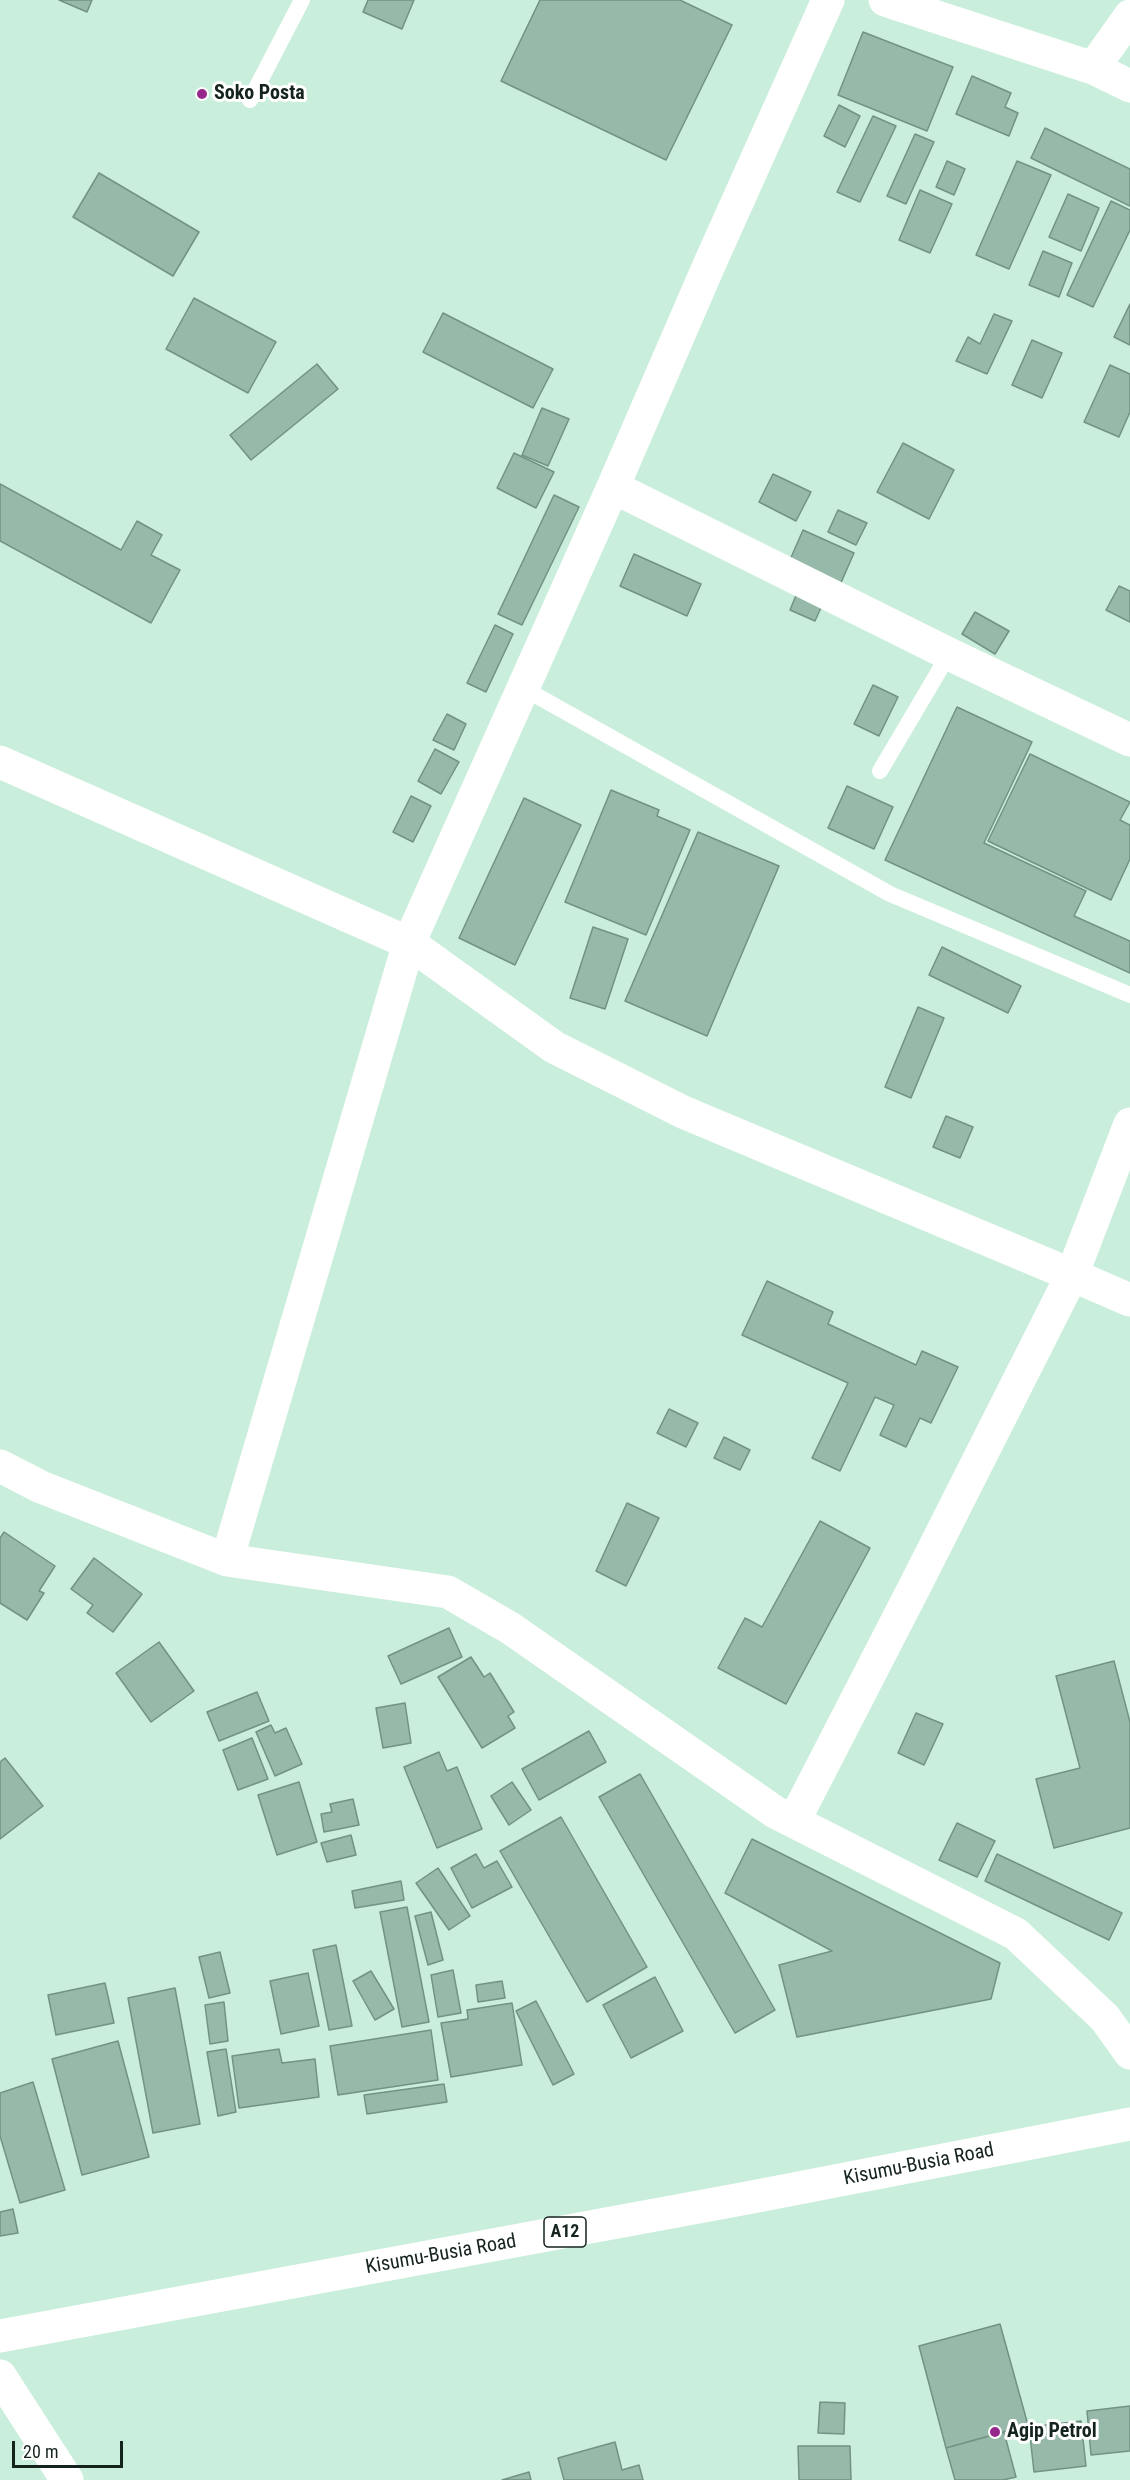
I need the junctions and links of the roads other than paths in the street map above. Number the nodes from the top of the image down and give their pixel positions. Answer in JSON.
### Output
{"nodes":[{"id":1,"x":303,"y":0,"type":"edge"},
{"id":2,"x":828,"y":0,"type":"edge"},
{"id":3,"x":885,"y":0,"type":"edge"},
{"id":4,"x":1130,"y":16,"type":"edge"},
{"id":5,"x":1093,"y":68,"type":"junction"},
{"id":6,"x":1130,"y":86,"type":"edge"},
{"id":7,"x":250,"y":100,"type":"dead end"},
{"id":8,"x":613,"y":487,"type":"junction"},
{"id":9,"x":949,"y":654,"type":"junction"},
{"id":10,"x":523,"y":688,"type":"junction"},
{"id":11,"x":1130,"y":741,"type":"edge"},
{"id":12,"x":0,"y":762,"type":"edge"},
{"id":13,"x":880,"y":771,"type":"dead end"},
{"id":14,"x":408,"y":943,"type":"junction"},
{"id":15,"x":1130,"y":995,"type":"edge"},
{"id":16,"x":1130,"y":1124,"type":"edge"},
{"id":17,"x":1071,"y":1275,"type":"junction"},
{"id":18,"x":1130,"y":1300,"type":"edge"},
{"id":19,"x":0,"y":1466,"type":"edge"},
{"id":20,"x":227,"y":1560,"type":"junction"},
{"id":21,"x":794,"y":1821,"type":"junction"},
{"id":22,"x":1130,"y":2053,"type":"edge"},
{"id":23,"x":1130,"y":2124,"type":"edge"},
{"id":24,"x":0,"y":2336,"type":"edge"},
{"id":25,"x":0,"y":2376,"type":"edge"},
{"id":26,"x":67,"y":2480,"type":"edge"}],
"edges":[{"from":1,"to":7,"type":"lane"},
{"from":2,"to":8,"type":"main road"},
{"from":3,"to":5,"type":"main road"},
{"from":4,"to":5,"type":"main road"},
{"from":5,"to":6,"type":"main road"},
{"from":8,"to":9,"type":"main road"},
{"from":8,"to":10,"type":"main road"},
{"from":9,"to":11,"type":"main road"},
{"from":9,"to":13,"type":"lane"},
{"from":10,"to":14,"type":"main road"},
{"from":10,"to":15,"type":"lane"},
{"from":12,"to":14,"type":"main road"},
{"from":14,"to":17,"type":"main road"},
{"from":14,"to":20,"type":"main road"},
{"from":16,"to":17,"type":"main road"},
{"from":17,"to":18,"type":"main road"},
{"from":17,"to":21,"type":"main road"},
{"from":19,"to":20,"type":"main road"},
{"from":20,"to":21,"type":"main road"},
{"from":21,"to":22,"type":"main road"},
{"from":23,"to":24,"type":"main road","name":"Kisumu-Busia Road","number":"A12"},
{"from":25,"to":26,"type":"main road"}]}
